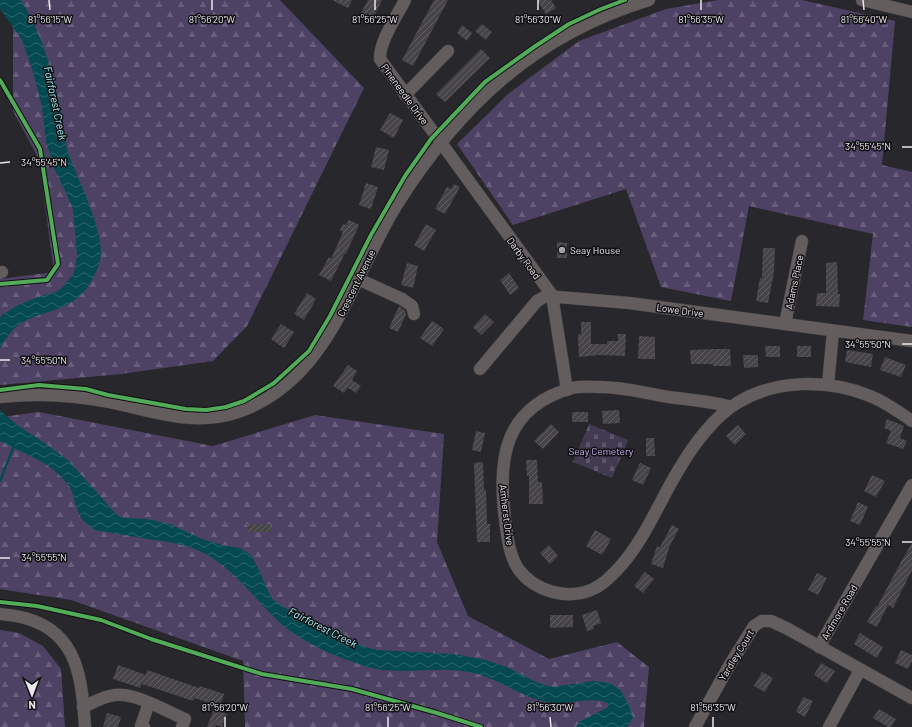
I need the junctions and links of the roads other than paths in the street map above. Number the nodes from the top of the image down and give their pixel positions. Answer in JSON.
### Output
{"nodes":[{"id":1,"x":405,"y":0,"type":"edge"},
{"id":2,"x":649,"y":0,"type":"edge"},
{"id":3,"x":862,"y":0,"type":"edge"},
{"id":4,"x":912,"y":12,"type":"edge"},
{"id":5,"x":448,"y":51,"type":"dead end"},
{"id":6,"x":405,"y":95,"type":"junction"},
{"id":7,"x":440,"y":143,"type":"junction"},
{"id":8,"x":802,"y":241,"type":"dead end"},
{"id":9,"x":358,"y":279,"type":"junction"},
{"id":10,"x":552,"y":295,"type":"junction"},
{"id":11,"x":414,"y":314,"type":"dead end"},
{"id":12,"x":785,"y":324,"type":"junction"},
{"id":13,"x":833,"y":330,"type":"junction"},
{"id":14,"x":912,"y":341,"type":"edge"},
{"id":15,"x":480,"y":369,"type":"dead end"},
{"id":16,"x":828,"y":385,"type":"junction"},
{"id":17,"x":567,"y":390,"type":"junction"},
{"id":18,"x":0,"y":397,"type":"edge"},
{"id":19,"x":730,"y":407,"type":"junction"},
{"id":20,"x":912,"y":421,"type":"edge"},
{"id":21,"x":912,"y":485,"type":"edge"},
{"id":22,"x":0,"y":614,"type":"edge"},
{"id":23,"x":819,"y":647,"type":"junction"},
{"id":24,"x":860,"y":670,"type":"junction"},
{"id":25,"x":912,"y":698,"type":"edge"},
{"id":26,"x":149,"y":703,"type":"junction"},
{"id":27,"x":83,"y":706,"type":"junction"},
{"id":28,"x":85,"y":727,"type":"edge"},
{"id":29,"x":144,"y":727,"type":"edge"},
{"id":30,"x":182,"y":727,"type":"edge"},
{"id":31,"x":695,"y":727,"type":"edge"},
{"id":32,"x":829,"y":727,"type":"edge"}],
"edges":[{"from":1,"to":6,"type":"street","name":"Pineneedle Drive"},
{"from":2,"to":7,"type":"street","name":"Crescent Avenue"},
{"from":3,"to":4,"type":"street"},
{"from":5,"to":6,"type":"street"},
{"from":6,"to":7,"type":"street","name":"Pineneedle Drive"},
{"from":7,"to":9,"type":"street","name":"Crescent Avenue"},
{"from":7,"to":10,"type":"street","name":"Darby Road"},
{"from":8,"to":12,"type":"street","name":"Adams Place"},
{"from":9,"to":11,"type":"street"},
{"from":9,"to":18,"type":"street","name":"Crescent Avenue"},
{"from":10,"to":12,"type":"street","name":"Lowe Drive"},
{"from":10,"to":15,"type":"street"},
{"from":10,"to":17,"type":"street","name":"Darby Road"},
{"from":12,"to":13,"type":"street","name":"Lowe Drive"},
{"from":13,"to":14,"type":"street","name":"Lowe Drive"},
{"from":13,"to":16,"type":"street"},
{"from":16,"to":19,"type":"street","name":"Amherst Drive"},
{"from":16,"to":20,"type":"street","name":"Amherst Drive"},
{"from":17,"to":19,"type":"street","name":"Amherst Drive"},
{"from":17,"to":19,"type":"street","name":"Amherst Drive"},
{"from":21,"to":23,"type":"street","name":"Ardmore Road"},
{"from":22,"to":27,"type":"street"},
{"from":23,"to":24,"type":"street","name":"Ardmore Road"},
{"from":23,"to":31,"type":"street","name":"Yardley Court"},
{"from":24,"to":25,"type":"street","name":"Ardmore Road"},
{"from":24,"to":32,"type":"street"},
{"from":26,"to":27,"type":"street"},
{"from":26,"to":29,"type":"street"},
{"from":26,"to":30,"type":"street"},
{"from":27,"to":28,"type":"street"}]}
